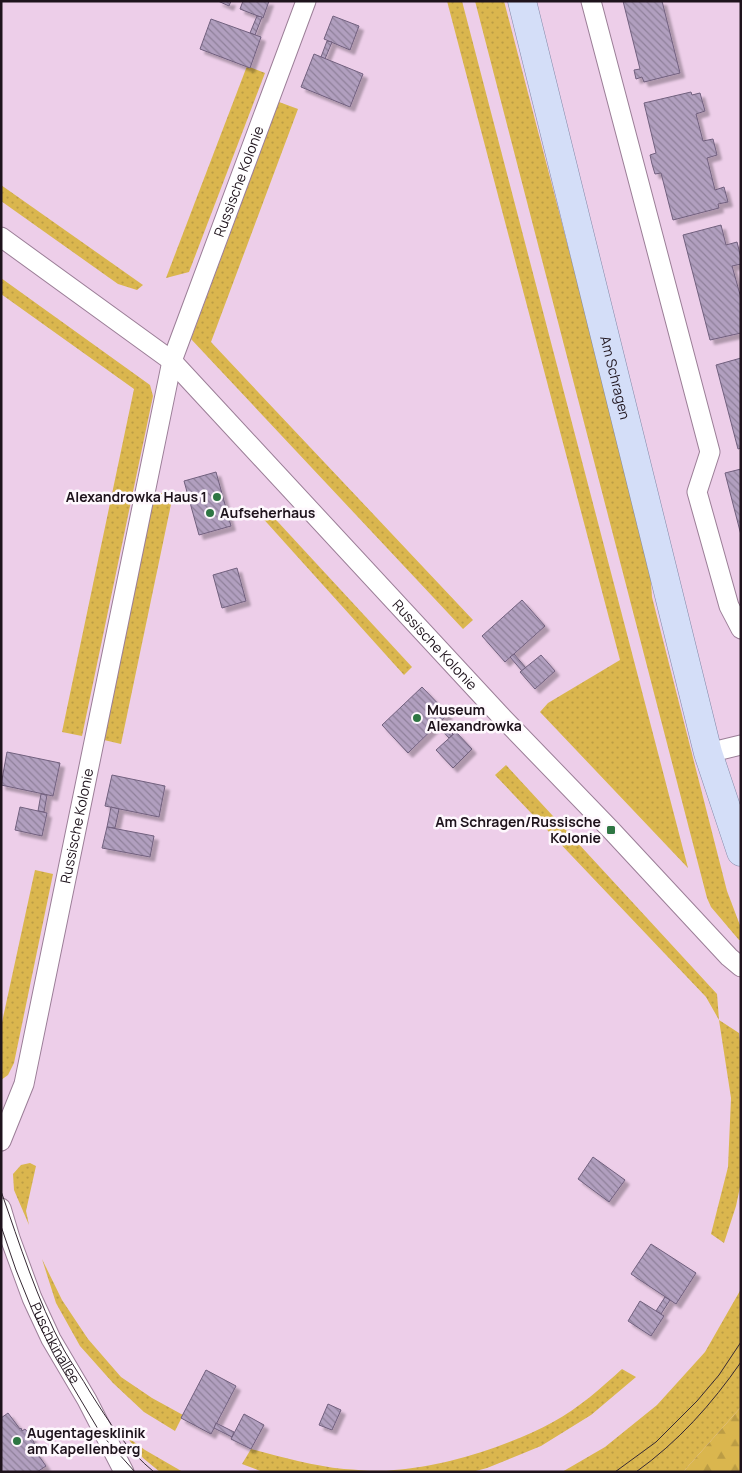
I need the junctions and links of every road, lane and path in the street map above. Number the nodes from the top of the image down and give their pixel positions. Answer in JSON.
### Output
{"nodes":[{"id":1,"x":306,"y":1,"type":"edge"},
{"id":2,"x":522,"y":1,"type":"edge"},
{"id":3,"x":591,"y":1,"type":"edge"},
{"id":4,"x":1,"y":237,"type":"edge"},
{"id":5,"x":172,"y":362,"type":"junction"},
{"id":6,"x":741,"y":629,"type":"edge"},
{"id":7,"x":741,"y":745,"type":"edge"},
{"id":8,"x":708,"y":753,"type":"junction"},
{"id":9,"x":741,"y":852,"type":"edge"},
{"id":10,"x":741,"y":967,"type":"edge"},
{"id":11,"x":1,"y":1141,"type":"edge"},
{"id":12,"x":1,"y":1208,"type":"edge"},
{"id":13,"x":124,"y":1472,"type":"edge"}],
"edges":[{"from":1,"to":5,"type":"street","name":"Russische Kolonie"},
{"from":2,"to":8,"type":"main road","name":"Am Schragen"},
{"from":3,"to":6,"type":"street"},
{"from":4,"to":5,"type":"street","name":"Russische Kolonie"},
{"from":5,"to":10,"type":"street","name":"Russische Kolonie"},
{"from":5,"to":11,"type":"street","name":"Russische Kolonie"},
{"from":7,"to":8,"type":"street"},
{"from":8,"to":9,"type":"main road","name":"Am Schragen"},
{"from":12,"to":13,"type":"street","name":"Puschkinallee"}]}
